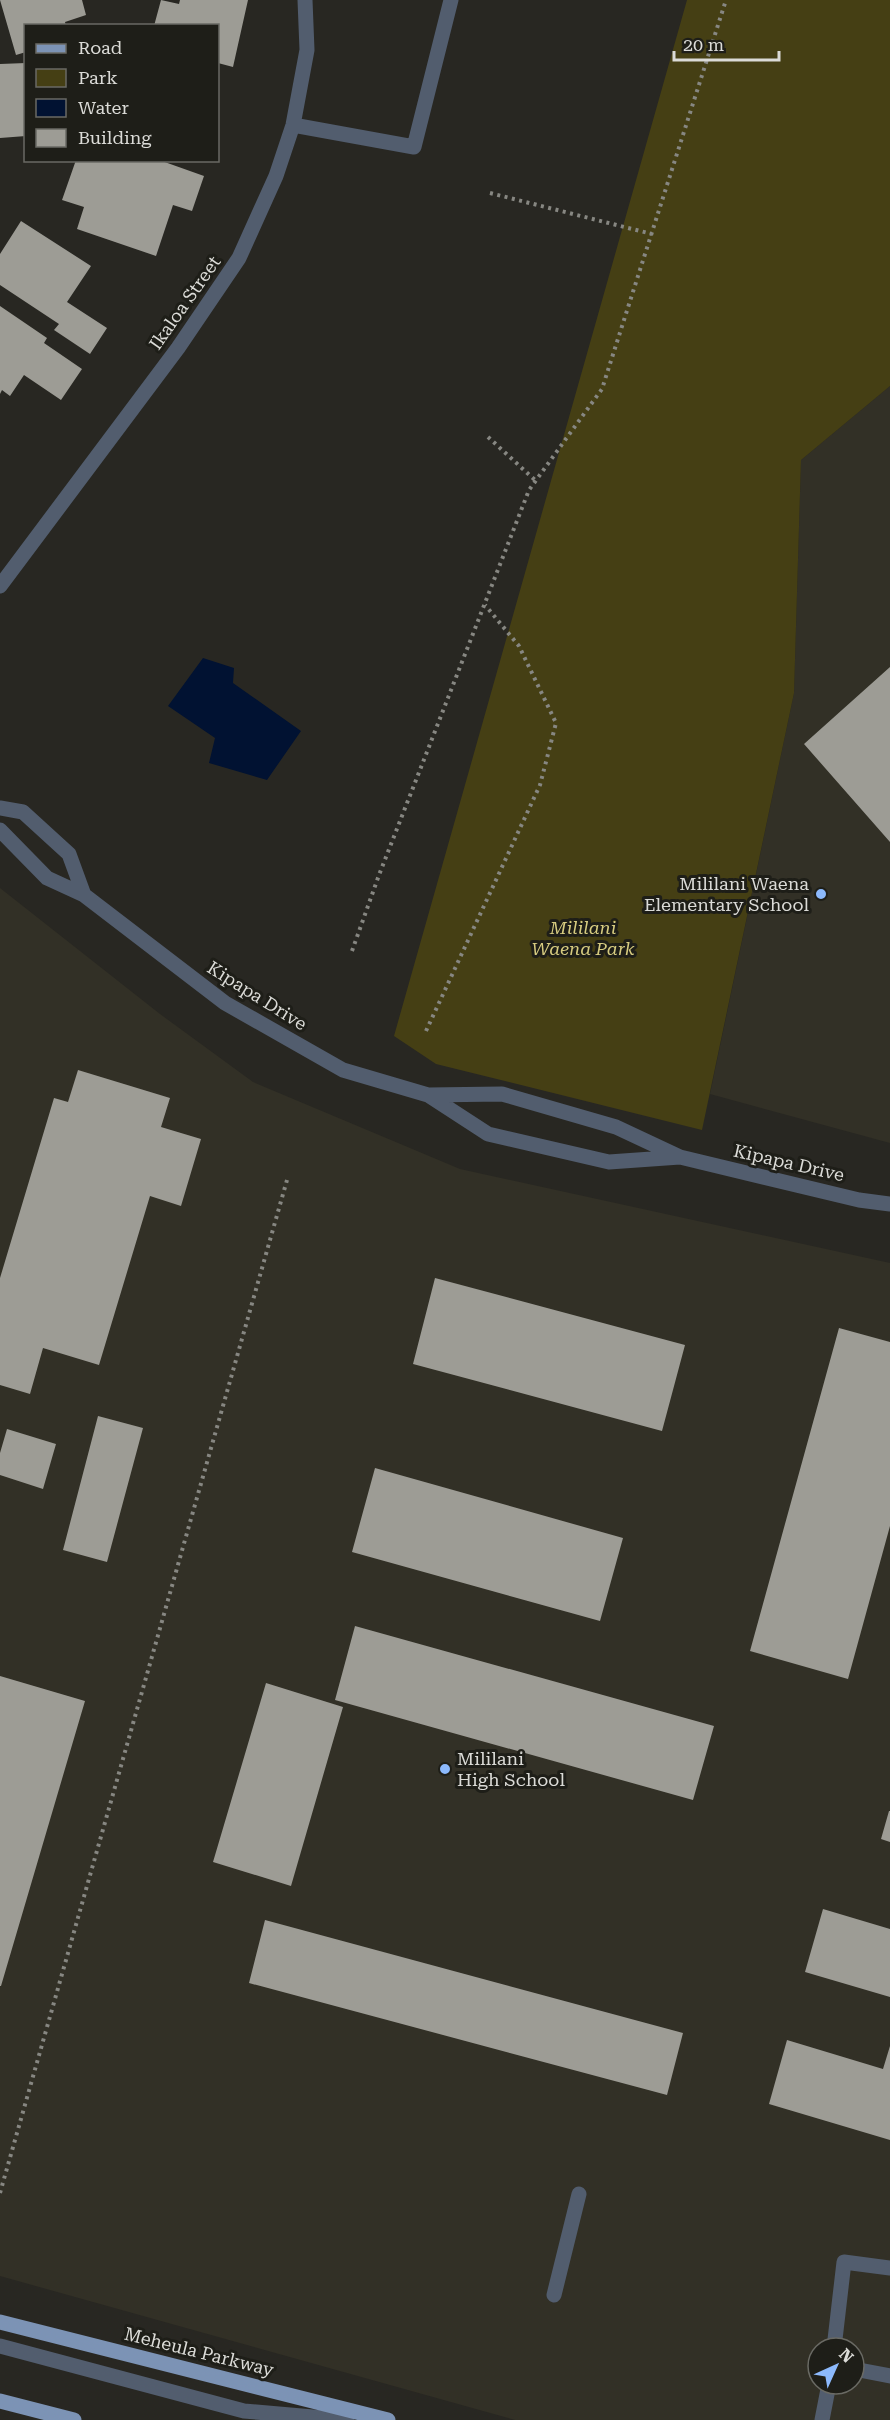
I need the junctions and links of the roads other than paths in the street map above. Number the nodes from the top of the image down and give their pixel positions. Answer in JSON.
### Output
{"nodes":[{"id":1,"x":304,"y":0,"type":"edge"},
{"id":2,"x":451,"y":0,"type":"edge"},
{"id":3,"x":293,"y":125,"type":"junction"},
{"id":4,"x":0,"y":585,"type":"edge"},
{"id":5,"x":0,"y":808,"type":"edge"},
{"id":6,"x":0,"y":830,"type":"edge"},
{"id":7,"x":84,"y":895,"type":"junction"},
{"id":8,"x":428,"y":1095,"type":"junction"},
{"id":9,"x":680,"y":1157,"type":"junction"},
{"id":10,"x":890,"y":1204,"type":"edge"},
{"id":11,"x":579,"y":2194,"type":"dead end"},
{"id":12,"x":890,"y":2268,"type":"edge"},
{"id":13,"x":554,"y":2295,"type":"dead end"},
{"id":14,"x":0,"y":2322,"type":"edge"},
{"id":15,"x":835,"y":2336,"type":"edge"},
{"id":16,"x":0,"y":2346,"type":"edge"},
{"id":17,"x":866,"y":2371,"type":"edge"},
{"id":18,"x":890,"y":2376,"type":"edge"},
{"id":19,"x":827,"y":2396,"type":"edge"},
{"id":20,"x":0,"y":2401,"type":"edge"},
{"id":21,"x":74,"y":2420,"type":"edge"},
{"id":22,"x":347,"y":2420,"type":"edge"},
{"id":23,"x":388,"y":2420,"type":"edge"},
{"id":24,"x":822,"y":2420,"type":"edge"}],
"edges":[{"from":1,"to":3,"type":"street","name":"Ikaloa Street"},
{"from":2,"to":3,"type":"street"},
{"from":3,"to":4,"type":"street","name":"Ikaloa Street"},
{"from":5,"to":7,"type":"street"},
{"from":6,"to":7,"type":"street","name":"Kipapa Drive"},
{"from":7,"to":8,"type":"street","name":"Kipapa Drive"},
{"from":8,"to":9,"type":"street","name":"Kipapa Drive"},
{"from":8,"to":9,"type":"street","name":"Kipapa Drive"},
{"from":9,"to":10,"type":"street","name":"Kipapa Drive"},
{"from":11,"to":13,"type":"street"},
{"from":12,"to":15,"type":"street"},
{"from":14,"to":23,"type":"main road","name":"Meheula Parkway"},
{"from":16,"to":22,"type":"street"},
{"from":17,"to":18,"type":"street"},
{"from":19,"to":24,"type":"street"},
{"from":20,"to":21,"type":"main road"}]}
